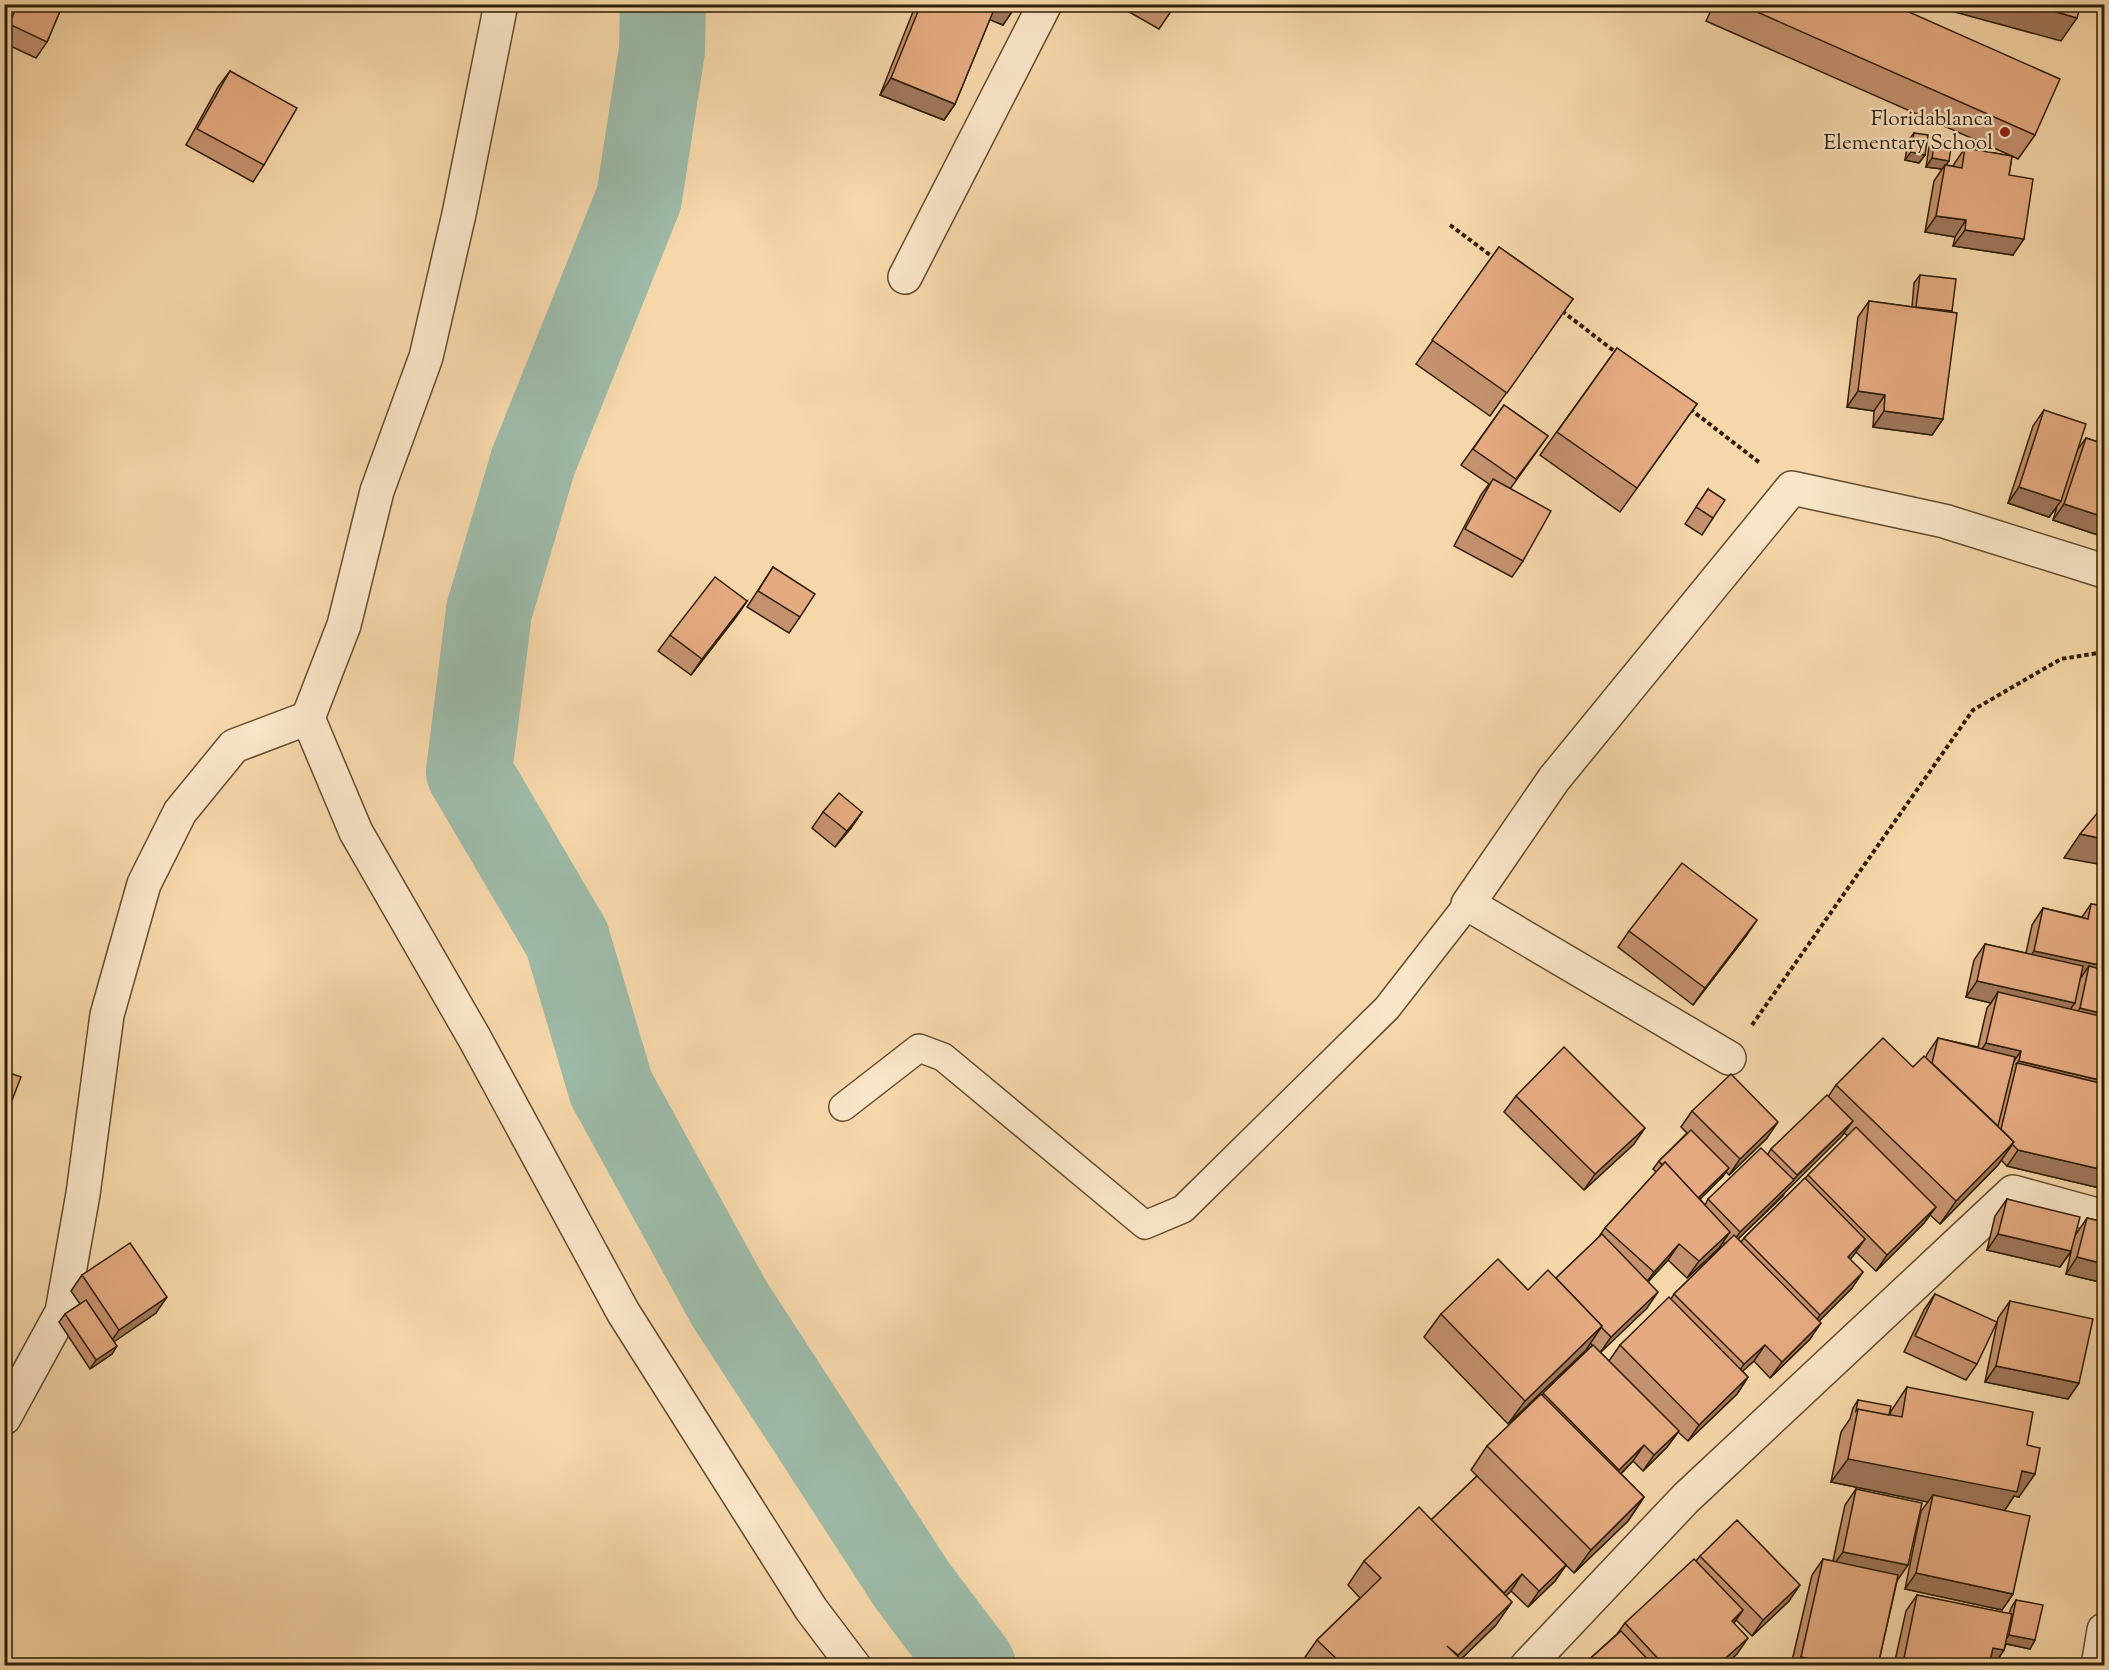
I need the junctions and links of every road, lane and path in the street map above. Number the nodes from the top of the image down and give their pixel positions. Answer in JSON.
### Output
{"nodes":[{"id":1,"x":501,"y":4,"type":"edge"},
{"id":2,"x":1045,"y":4,"type":"edge"},
{"id":3,"x":1450,"y":225,"type":"dead end"},
{"id":4,"x":1497,"y":261,"type":"edge"},
{"id":5,"x":905,"y":277,"type":"dead end"},
{"id":6,"x":1554,"y":305,"type":"edge"},
{"id":7,"x":1621,"y":356,"type":"edge"},
{"id":8,"x":1687,"y":407,"type":"edge"},
{"id":9,"x":1792,"y":488,"type":"junction"},
{"id":10,"x":2104,"y":571,"type":"edge"},
{"id":11,"x":2104,"y":652,"type":"edge"},
{"id":12,"x":308,"y":718,"type":"junction"},
{"id":13,"x":1468,"y":904,"type":"junction"},
{"id":14,"x":1729,"y":1058,"type":"joint"},
{"id":15,"x":843,"y":1107,"type":"dead end"},
{"id":16,"x":2104,"y":1217,"type":"edge"},
{"id":17,"x":4,"y":1418,"type":"edge"},
{"id":18,"x":2104,"y":1630,"type":"edge"},
{"id":19,"x":854,"y":1665,"type":"edge"},
{"id":20,"x":1527,"y":1665,"type":"edge"},
{"id":21,"x":2098,"y":1665,"type":"edge"}],
"edges":[{"from":1,"to":12,"type":"street"},
{"from":2,"to":5,"type":"street"},
{"from":3,"to":4,"type":"path"},
{"from":6,"to":7,"type":"path"},
{"from":8,"to":9,"type":"path"},
{"from":9,"to":10,"type":"street"},
{"from":9,"to":13,"type":"street"},
{"from":11,"to":14,"type":"path"},
{"from":12,"to":17,"type":"street"},
{"from":12,"to":19,"type":"street"},
{"from":13,"to":14,"type":"street"},
{"from":13,"to":15,"type":"lane"},
{"from":16,"to":20,"type":"street"},
{"from":18,"to":21,"type":"street"}]}
